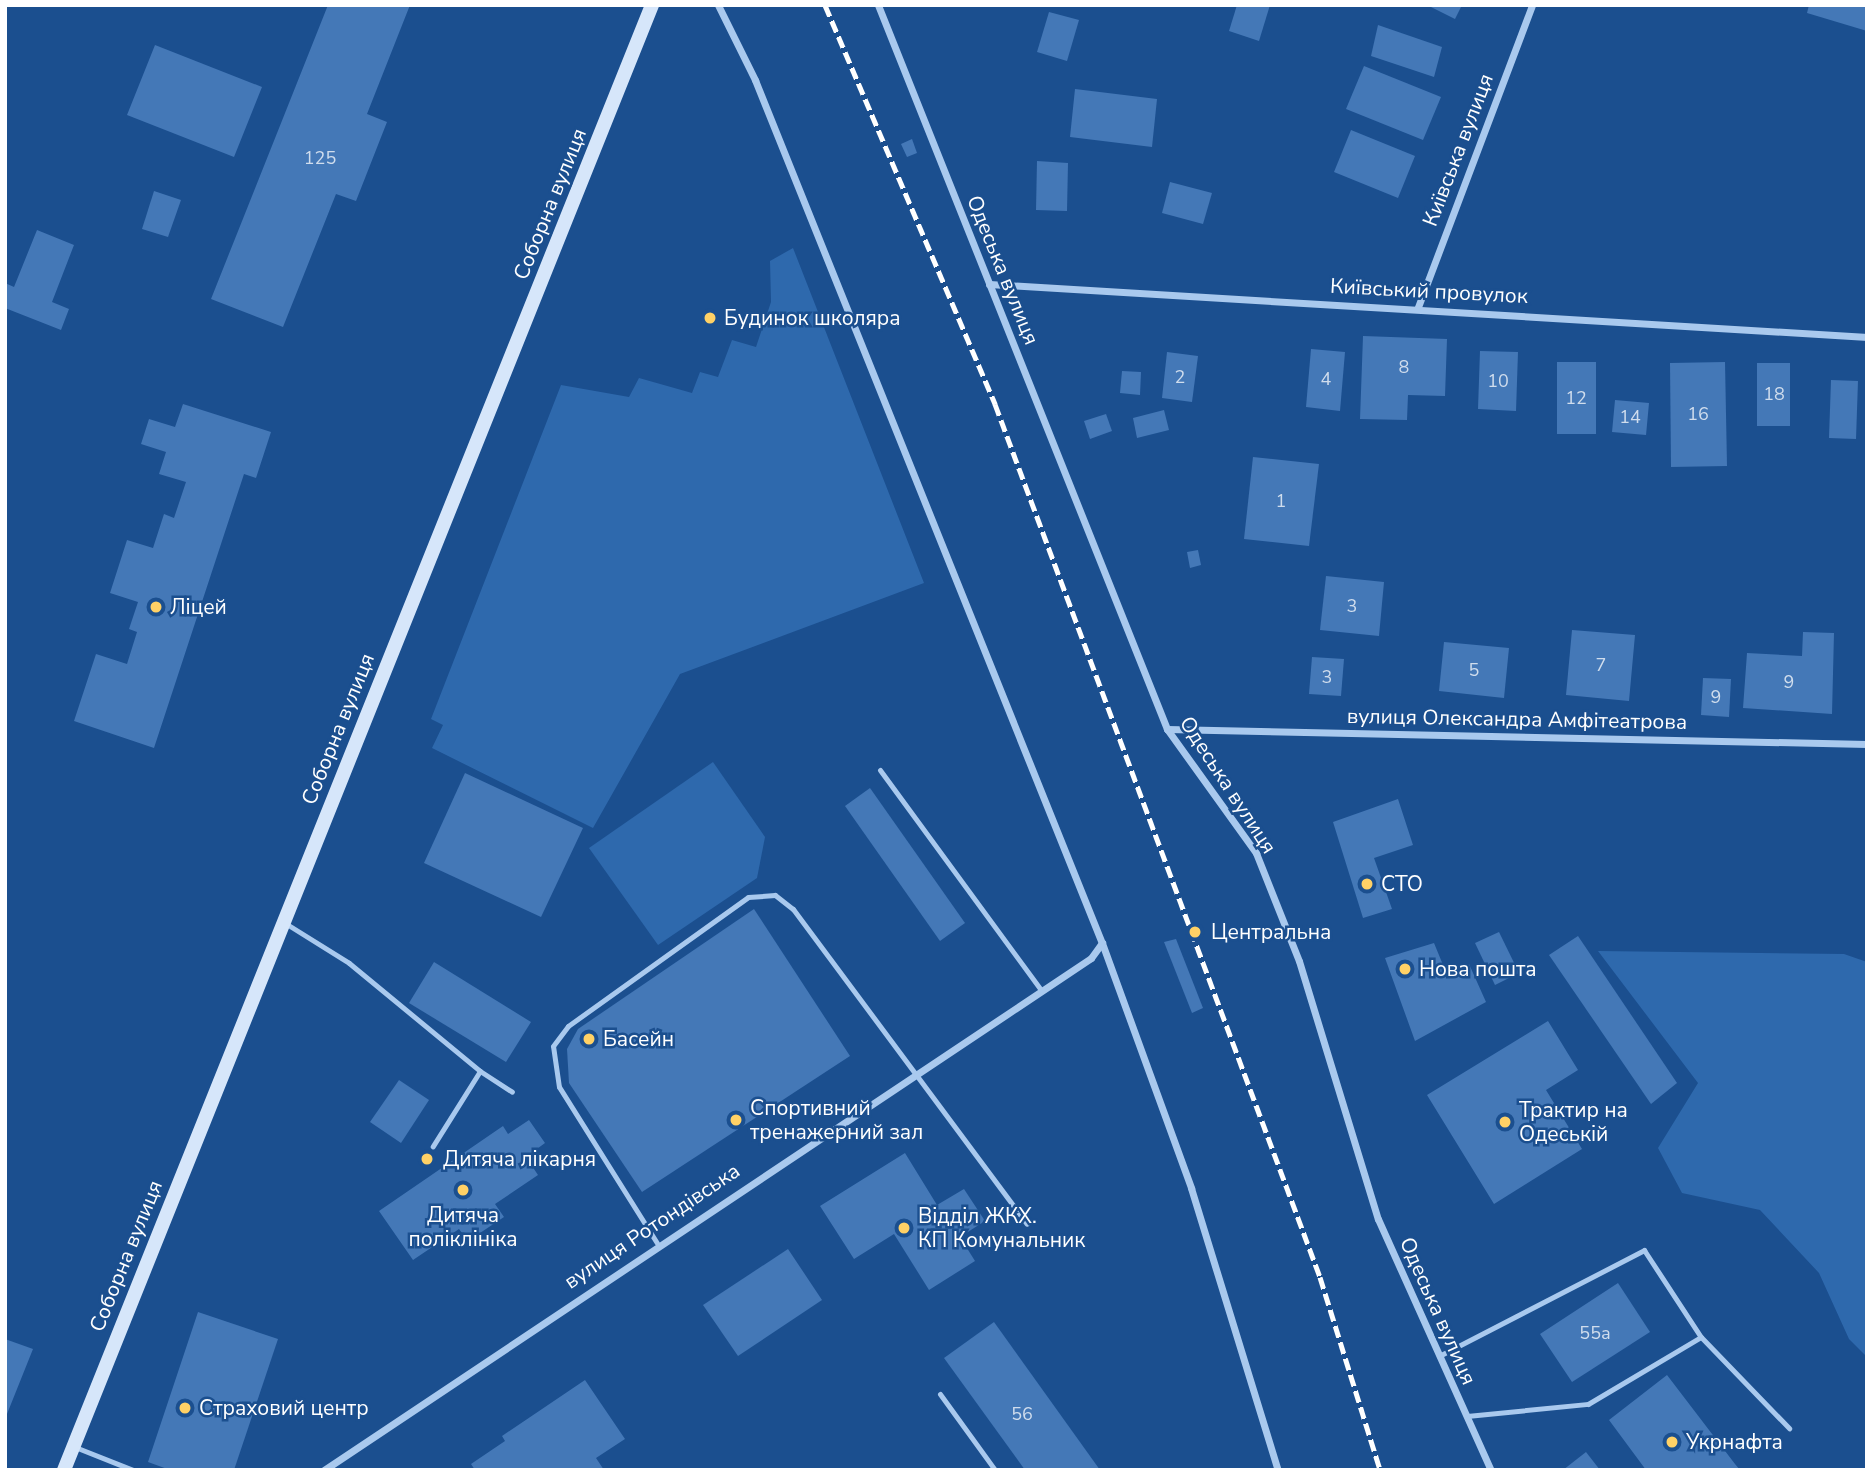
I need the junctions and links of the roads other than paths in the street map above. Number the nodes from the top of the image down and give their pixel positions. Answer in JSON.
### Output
{"nodes":[{"id":1,"x":652,"y":5,"type":"edge"},
{"id":2,"x":718,"y":5,"type":"edge"},
{"id":3,"x":878,"y":5,"type":"edge"},
{"id":4,"x":1532,"y":5,"type":"edge"},
{"id":5,"x":989,"y":284,"type":"junction"},
{"id":6,"x":1418,"y":307,"type":"junction"},
{"id":7,"x":1867,"y":337,"type":"edge"},
{"id":8,"x":1167,"y":729,"type":"junction"},
{"id":9,"x":1867,"y":744,"type":"edge"},
{"id":10,"x":880,"y":770,"type":"dead end"},
{"id":11,"x":283,"y":921,"type":"junction"},
{"id":12,"x":1102,"y":943,"type":"junction"},
{"id":13,"x":1041,"y":990,"type":"junction"},
{"id":14,"x":480,"y":1070,"type":"junction"},
{"id":15,"x":915,"y":1071,"type":"junction"},
{"id":16,"x":512,"y":1092,"type":"dead end"},
{"id":17,"x":433,"y":1146,"type":"dead end"},
{"id":18,"x":1027,"y":1224,"type":"dead end"},
{"id":19,"x":657,"y":1243,"type":"junction"},
{"id":20,"x":1701,"y":1337,"type":"junction"},
{"id":21,"x":1439,"y":1356,"type":"junction"},
{"id":22,"x":940,"y":1394,"type":"dead end"},
{"id":23,"x":1466,"y":1416,"type":"junction"},
{"id":24,"x":1789,"y":1428,"type":"dead end"},
{"id":25,"x":72,"y":1446,"type":"junction"},
{"id":26,"x":64,"y":1470,"type":"edge"},
{"id":27,"x":133,"y":1470,"type":"edge"},
{"id":28,"x":324,"y":1470,"type":"edge"},
{"id":29,"x":995,"y":1470,"type":"edge"},
{"id":30,"x":1278,"y":1470,"type":"edge"},
{"id":31,"x":1491,"y":1470,"type":"edge"}],
"edges":[{"from":1,"to":11,"type":"main road","name":"Соборна вулиця"},
{"from":2,"to":12,"type":"street"},
{"from":3,"to":5,"type":"street","name":"Одеська вулиця"},
{"from":4,"to":6,"type":"street","name":"Київська вулиця"},
{"from":5,"to":6,"type":"street","name":"Київський провулок"},
{"from":5,"to":8,"type":"street","name":"Одеська вулиця"},
{"from":6,"to":7,"type":"street","name":"Київський провулок"},
{"from":8,"to":9,"type":"street","name":"вулиця Олександра Амфітеатрова"},
{"from":8,"to":21,"type":"street","name":"Одеська вулиця"},
{"from":10,"to":13,"type":"lane"},
{"from":11,"to":14,"type":"lane"},
{"from":11,"to":25,"type":"main road","name":"Соборна вулиця"},
{"from":12,"to":13,"type":"street","name":"вулиця Ротондівська"},
{"from":12,"to":30,"type":"street"},
{"from":13,"to":15,"type":"street","name":"вулиця Ротондівська"},
{"from":14,"to":16,"type":"lane"},
{"from":14,"to":17,"type":"lane"},
{"from":15,"to":18,"type":"lane"},
{"from":15,"to":19,"type":"street","name":"вулиця Ротондівська"},
{"from":15,"to":19,"type":"lane"},
{"from":19,"to":28,"type":"street","name":"вулиця Ротондівська"},
{"from":20,"to":21,"type":"lane"},
{"from":20,"to":23,"type":"lane"},
{"from":20,"to":24,"type":"lane"},
{"from":21,"to":23,"type":"street","name":"Одеська вулиця"},
{"from":22,"to":29,"type":"lane"},
{"from":23,"to":31,"type":"street","name":"Одеська вулиця"},
{"from":25,"to":26,"type":"main road","name":"Соборна вулиця"},
{"from":25,"to":27,"type":"lane"}]}
